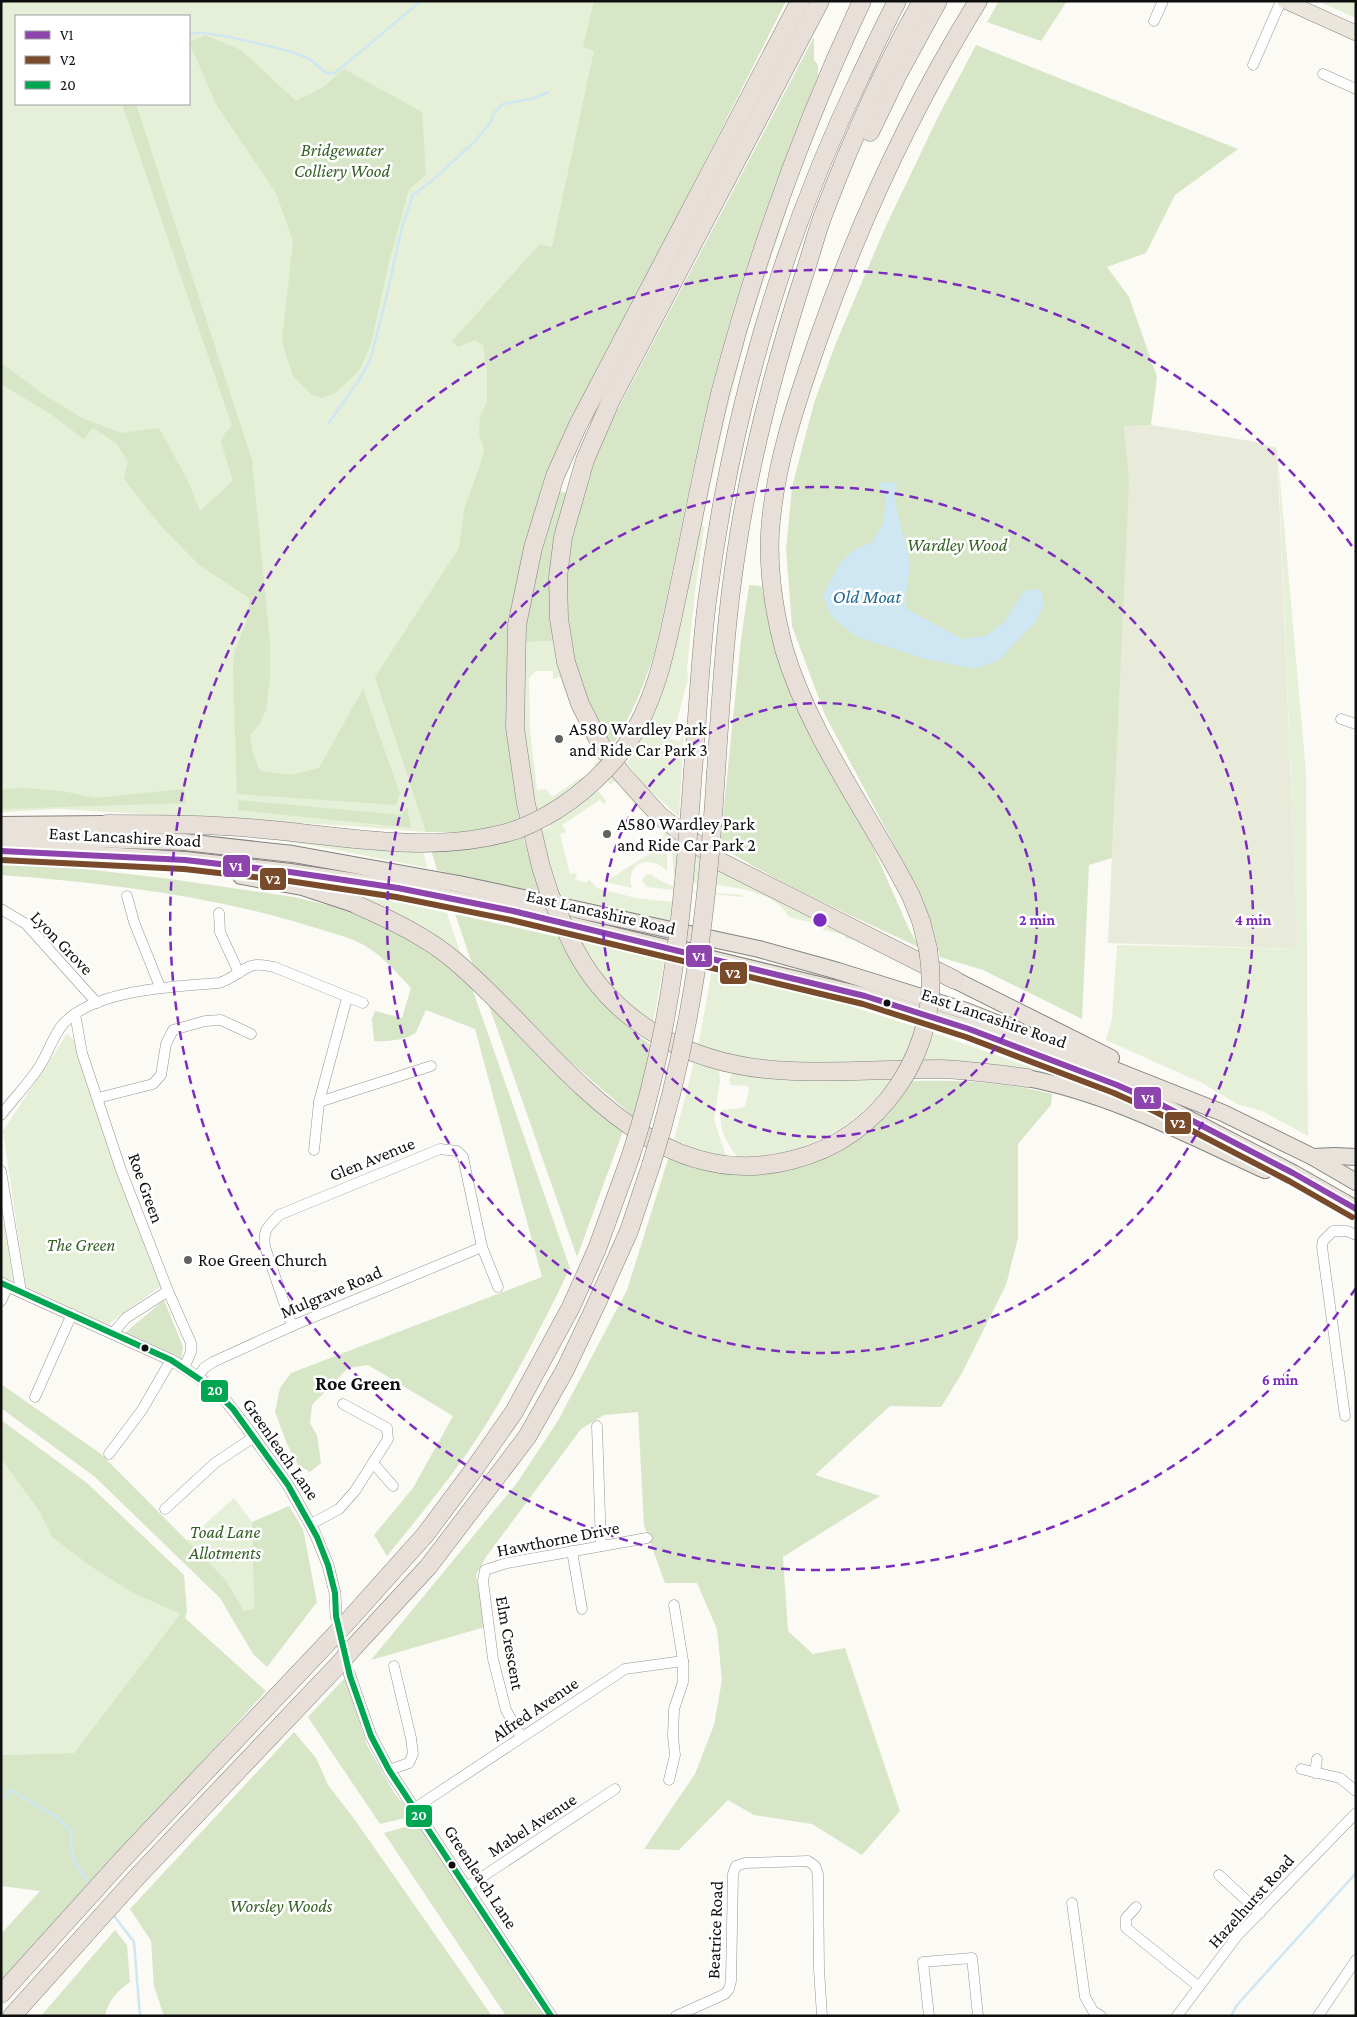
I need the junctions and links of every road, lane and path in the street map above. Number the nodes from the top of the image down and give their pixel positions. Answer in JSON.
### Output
{"nodes":[{"id":1,"x":800,"y":1,"type":"edge"},
{"id":2,"x":820,"y":1,"type":"edge"},
{"id":3,"x":978,"y":1,"type":"edge"},
{"id":4,"x":1163,"y":1,"type":"edge"},
{"id":5,"x":1281,"y":1,"type":"edge"},
{"id":6,"x":1285,"y":1,"type":"edge"},
{"id":7,"x":862,"y":2,"type":"edge"},
{"id":8,"x":929,"y":3,"type":"edge"},
{"id":9,"x":894,"y":6,"type":"edge"},
{"id":10,"x":1154,"y":21,"type":"dead end"},
{"id":11,"x":1356,"y":33,"type":"edge"},
{"id":12,"x":1253,"y":65,"type":"dead end"},
{"id":13,"x":1323,"y":74,"type":"dead end"},
{"id":14,"x":1356,"y":89,"type":"edge"},
{"id":15,"x":1341,"y":719,"type":"dead end"},
{"id":16,"x":1356,"y":724,"type":"edge"},
{"id":17,"x":106,"y":824,"type":"joint"},
{"id":18,"x":1,"y":825,"type":"edge"},
{"id":19,"x":1,"y":836,"type":"edge"},
{"id":20,"x":1,"y":851,"type":"edge"},
{"id":21,"x":68,"y":852,"type":"junction"},
{"id":22,"x":126,"y":896,"type":"dead end"},
{"id":23,"x":357,"y":905,"type":"joint"},
{"id":24,"x":1,"y":908,"type":"edge"},
{"id":25,"x":219,"y":913,"type":"dead end"},
{"id":26,"x":239,"y":973,"type":"junction"},
{"id":27,"x":955,"y":980,"type":"joint"},
{"id":28,"x":160,"y":987,"type":"junction"},
{"id":29,"x":347,"y":998,"type":"junction"},
{"id":30,"x":97,"y":1003,"type":"junction"},
{"id":31,"x":363,"y":1003,"type":"dead end"},
{"id":32,"x":939,"y":1003,"type":"junction"},
{"id":33,"x":1005,"y":1007,"type":"junction"},
{"id":34,"x":75,"y":1014,"type":"junction"},
{"id":35,"x":251,"y":1034,"type":"dead end"},
{"id":36,"x":431,"y":1066,"type":"dead end"},
{"id":37,"x":1027,"y":1078,"type":"joint"},
{"id":38,"x":98,"y":1098,"type":"junction"},
{"id":39,"x":319,"y":1102,"type":"junction"},
{"id":40,"x":1223,"y":1113,"type":"junction"},
{"id":41,"x":1,"y":1115,"type":"edge"},
{"id":42,"x":314,"y":1150,"type":"dead end"},
{"id":43,"x":1313,"y":1157,"type":"junction"},
{"id":44,"x":1356,"y":1157,"type":"edge"},
{"id":45,"x":1,"y":1171,"type":"edge"},
{"id":46,"x":1356,"y":1182,"type":"edge"},
{"id":47,"x":1356,"y":1210,"type":"edge"},
{"id":48,"x":6,"y":1220,"type":"edge"},
{"id":49,"x":1356,"y":1236,"type":"edge"},
{"id":50,"x":482,"y":1247,"type":"junction"},
{"id":51,"x":4,"y":1284,"type":"edge"},
{"id":52,"x":498,"y":1287,"type":"dead end"},
{"id":53,"x":21,"y":1291,"type":"junction"},
{"id":54,"x":168,"y":1291,"type":"junction"},
{"id":55,"x":1,"y":1300,"type":"edge"},
{"id":56,"x":72,"y":1314,"type":"junction"},
{"id":57,"x":292,"y":1326,"type":"junction"},
{"id":58,"x":113,"y":1333,"type":"junction"},
{"id":59,"x":171,"y":1360,"type":"junction"},
{"id":60,"x":184,"y":1368,"type":"junction"},
{"id":61,"x":198,"y":1377,"type":"junction"},
{"id":62,"x":35,"y":1397,"type":"dead end"},
{"id":63,"x":343,"y":1404,"type":"dead end"},
{"id":64,"x":1344,"y":1416,"type":"dead end"},
{"id":65,"x":597,"y":1426,"type":"dead end"},
{"id":66,"x":254,"y":1437,"type":"junction"},
{"id":67,"x":109,"y":1454,"type":"dead end"},
{"id":68,"x":373,"y":1463,"type":"junction"},
{"id":69,"x":393,"y":1486,"type":"dead end"},
{"id":70,"x":164,"y":1509,"type":"dead end"},
{"id":71,"x":311,"y":1524,"type":"junction"},
{"id":72,"x":648,"y":1538,"type":"dead end"},
{"id":73,"x":601,"y":1546,"type":"junction"},
{"id":74,"x":572,"y":1551,"type":"junction"},
{"id":75,"x":483,"y":1581,"type":"joint"},
{"id":76,"x":674,"y":1605,"type":"dead end"},
{"id":77,"x":582,"y":1609,"type":"dead end"},
{"id":78,"x":342,"y":1619,"type":"junction"},
{"id":79,"x":683,"y":1661,"type":"junction"},
{"id":80,"x":394,"y":1666,"type":"dead end"},
{"id":81,"x":344,"y":1668,"type":"junction"},
{"id":82,"x":521,"y":1737,"type":"junction"},
{"id":83,"x":1317,"y":1759,"type":"dead end"},
{"id":84,"x":1301,"y":1769,"type":"dead end"},
{"id":85,"x":390,"y":1770,"type":"junction"},
{"id":86,"x":1315,"y":1773,"type":"junction"},
{"id":87,"x":669,"y":1780,"type":"dead end"},
{"id":88,"x":615,"y":1789,"type":"dead end"},
{"id":89,"x":1356,"y":1791,"type":"edge"},
{"id":90,"x":415,"y":1808,"type":"junction"},
{"id":91,"x":1356,"y":1813,"type":"edge"},
{"id":92,"x":1219,"y":1874,"type":"dead end"},
{"id":93,"x":466,"y":1887,"type":"junction"},
{"id":94,"x":1136,"y":1907,"type":"dead end"},
{"id":95,"x":1071,"y":1911,"type":"dead end"},
{"id":96,"x":1260,"y":1913,"type":"junction"},
{"id":97,"x":1356,"y":1960,"type":"edge"},
{"id":98,"x":1198,"y":1986,"type":"junction"},
{"id":99,"x":1,"y":1994,"type":"edge"},
{"id":100,"x":12,"y":2016,"type":"edge"},
{"id":101,"x":551,"y":2016,"type":"edge"},
{"id":102,"x":676,"y":2016,"type":"edge"},
{"id":103,"x":822,"y":2016,"type":"edge"},
{"id":104,"x":929,"y":2016,"type":"edge"},
{"id":105,"x":978,"y":2016,"type":"edge"},
{"id":106,"x":1101,"y":2016,"type":"edge"},
{"id":107,"x":1177,"y":2016,"type":"edge"},
{"id":108,"x":1318,"y":2016,"type":"edge"}],
"edges":[{"from":1,"to":37,"type":"highway","bridge":true},
{"from":2,"to":27,"type":"highway"},
{"from":3,"to":23,"type":"highway","bridge":true},
{"from":4,"to":10,"type":"street"},
{"from":5,"to":12,"type":"street"},
{"from":6,"to":11,"type":"main road"},
{"from":7,"to":17,"type":"highway","bridge":true},
{"from":8,"to":81,"type":"highway","bridge":true},
{"from":9,"to":78,"type":"highway","bridge":true},
{"from":13,"to":14,"type":"street"},
{"from":15,"to":16,"type":"street"},
{"from":17,"to":18,"type":"highway"},
{"from":19,"to":32,"type":"highway","name":"East Lancashire Road"},
{"from":20,"to":21,"type":"highway","name":"East Lancashire Road"},
{"from":21,"to":23,"type":"highway"},
{"from":21,"to":47,"type":"highway","name":"East Lancashire Road"},
{"from":22,"to":28,"type":"street"},
{"from":24,"to":30,"type":"street","name":"Lyon Grove"},
{"from":25,"to":26,"type":"street"},
{"from":26,"to":28,"type":"street"},
{"from":26,"to":29,"type":"street"},
{"from":27,"to":33,"type":"highway"},
{"from":28,"to":30,"type":"street"},
{"from":29,"to":31,"type":"street"},
{"from":29,"to":39,"type":"street"},
{"from":30,"to":34,"type":"street"},
{"from":32,"to":33,"type":"highway"},
{"from":32,"to":40,"type":"highway","name":"East Lancashire Road"},
{"from":33,"to":40,"type":"highway"},
{"from":34,"to":38,"type":"street","name":"Roe Green"},
{"from":34,"to":41,"type":"street"},
{"from":35,"to":38,"type":"street"},
{"from":36,"to":39,"type":"street"},
{"from":37,"to":47,"type":"highway"},
{"from":38,"to":54,"type":"street","name":"Roe Green"},
{"from":39,"to":42,"type":"street"},
{"from":40,"to":43,"type":"highway","name":"East Lancashire Road"},
{"from":43,"to":44,"type":"highway"},
{"from":43,"to":46,"type":"highway","name":"East Lancashire Road"},
{"from":45,"to":48,"type":"street"},
{"from":48,"to":53,"type":"street"},
{"from":49,"to":64,"type":"street"},
{"from":50,"to":52,"type":"street","name":"Glen Avenue"},
{"from":50,"to":57,"type":"street","name":"Mulgrave Road"},
{"from":50,"to":57,"type":"street","name":"Glen Avenue"},
{"from":51,"to":53,"type":"street","name":"Greenleach Lane"},
{"from":51,"to":55,"type":"street"},
{"from":53,"to":56,"type":"street","name":"Greenleach Lane"},
{"from":54,"to":58,"type":"street"},
{"from":54,"to":60,"type":"street","name":"Roe Green"},
{"from":56,"to":58,"type":"street","name":"Greenleach Lane"},
{"from":56,"to":62,"type":"street"},
{"from":57,"to":61,"type":"street","name":"Mulgrave Road"},
{"from":58,"to":59,"type":"street","name":"Greenleach Lane"},
{"from":59,"to":60,"type":"street","name":"Greenleach Lane"},
{"from":59,"to":67,"type":"street"},
{"from":60,"to":61,"type":"street","name":"Greenleach Lane"},
{"from":61,"to":66,"type":"street","name":"Greenleach Lane"},
{"from":63,"to":68,"type":"street"},
{"from":65,"to":73,"type":"street"},
{"from":66,"to":70,"type":"street"},
{"from":66,"to":71,"type":"street","name":"Greenleach Lane"},
{"from":68,"to":69,"type":"street"},
{"from":68,"to":71,"type":"street"},
{"from":71,"to":78,"type":"street","name":"Greenleach Lane"},
{"from":72,"to":73,"type":"street","name":"Hawthorne Drive"},
{"from":73,"to":74,"type":"street","name":"Hawthorne Drive"},
{"from":74,"to":75,"type":"street","name":"Hawthorne Drive"},
{"from":74,"to":77,"type":"street"},
{"from":75,"to":82,"type":"street","name":"Elm Crescent"},
{"from":76,"to":79,"type":"street"},
{"from":78,"to":99,"type":"highway","bridge":true},
{"from":79,"to":82,"type":"street","name":"Alfred Avenue"},
{"from":79,"to":87,"type":"street"},
{"from":80,"to":85,"type":"street"},
{"from":81,"to":85,"type":"street","name":"Greenleach Lane"},
{"from":81,"to":100,"type":"highway"},
{"from":82,"to":90,"type":"street","name":"Alfred Avenue"},
{"from":83,"to":86,"type":"street"},
{"from":84,"to":86,"type":"street"},
{"from":85,"to":90,"type":"street","name":"Greenleach Lane"},
{"from":86,"to":89,"type":"street"},
{"from":88,"to":93,"type":"street","name":"Mabel Avenue"},
{"from":90,"to":93,"type":"street","name":"Greenleach Lane"},
{"from":91,"to":96,"type":"street","name":"Hazelhurst Road"},
{"from":92,"to":96,"type":"street"},
{"from":93,"to":101,"type":"street","name":"Greenleach Lane"},
{"from":94,"to":98,"type":"street"},
{"from":95,"to":106,"type":"street"},
{"from":96,"to":98,"type":"street","name":"Hazelhurst Road"},
{"from":97,"to":108,"type":"street"},
{"from":98,"to":107,"type":"street","name":"Hazelhurst Road"},
{"from":102,"to":103,"type":"street","name":"Beatrice Road"},
{"from":104,"to":105,"type":"street"}]}
